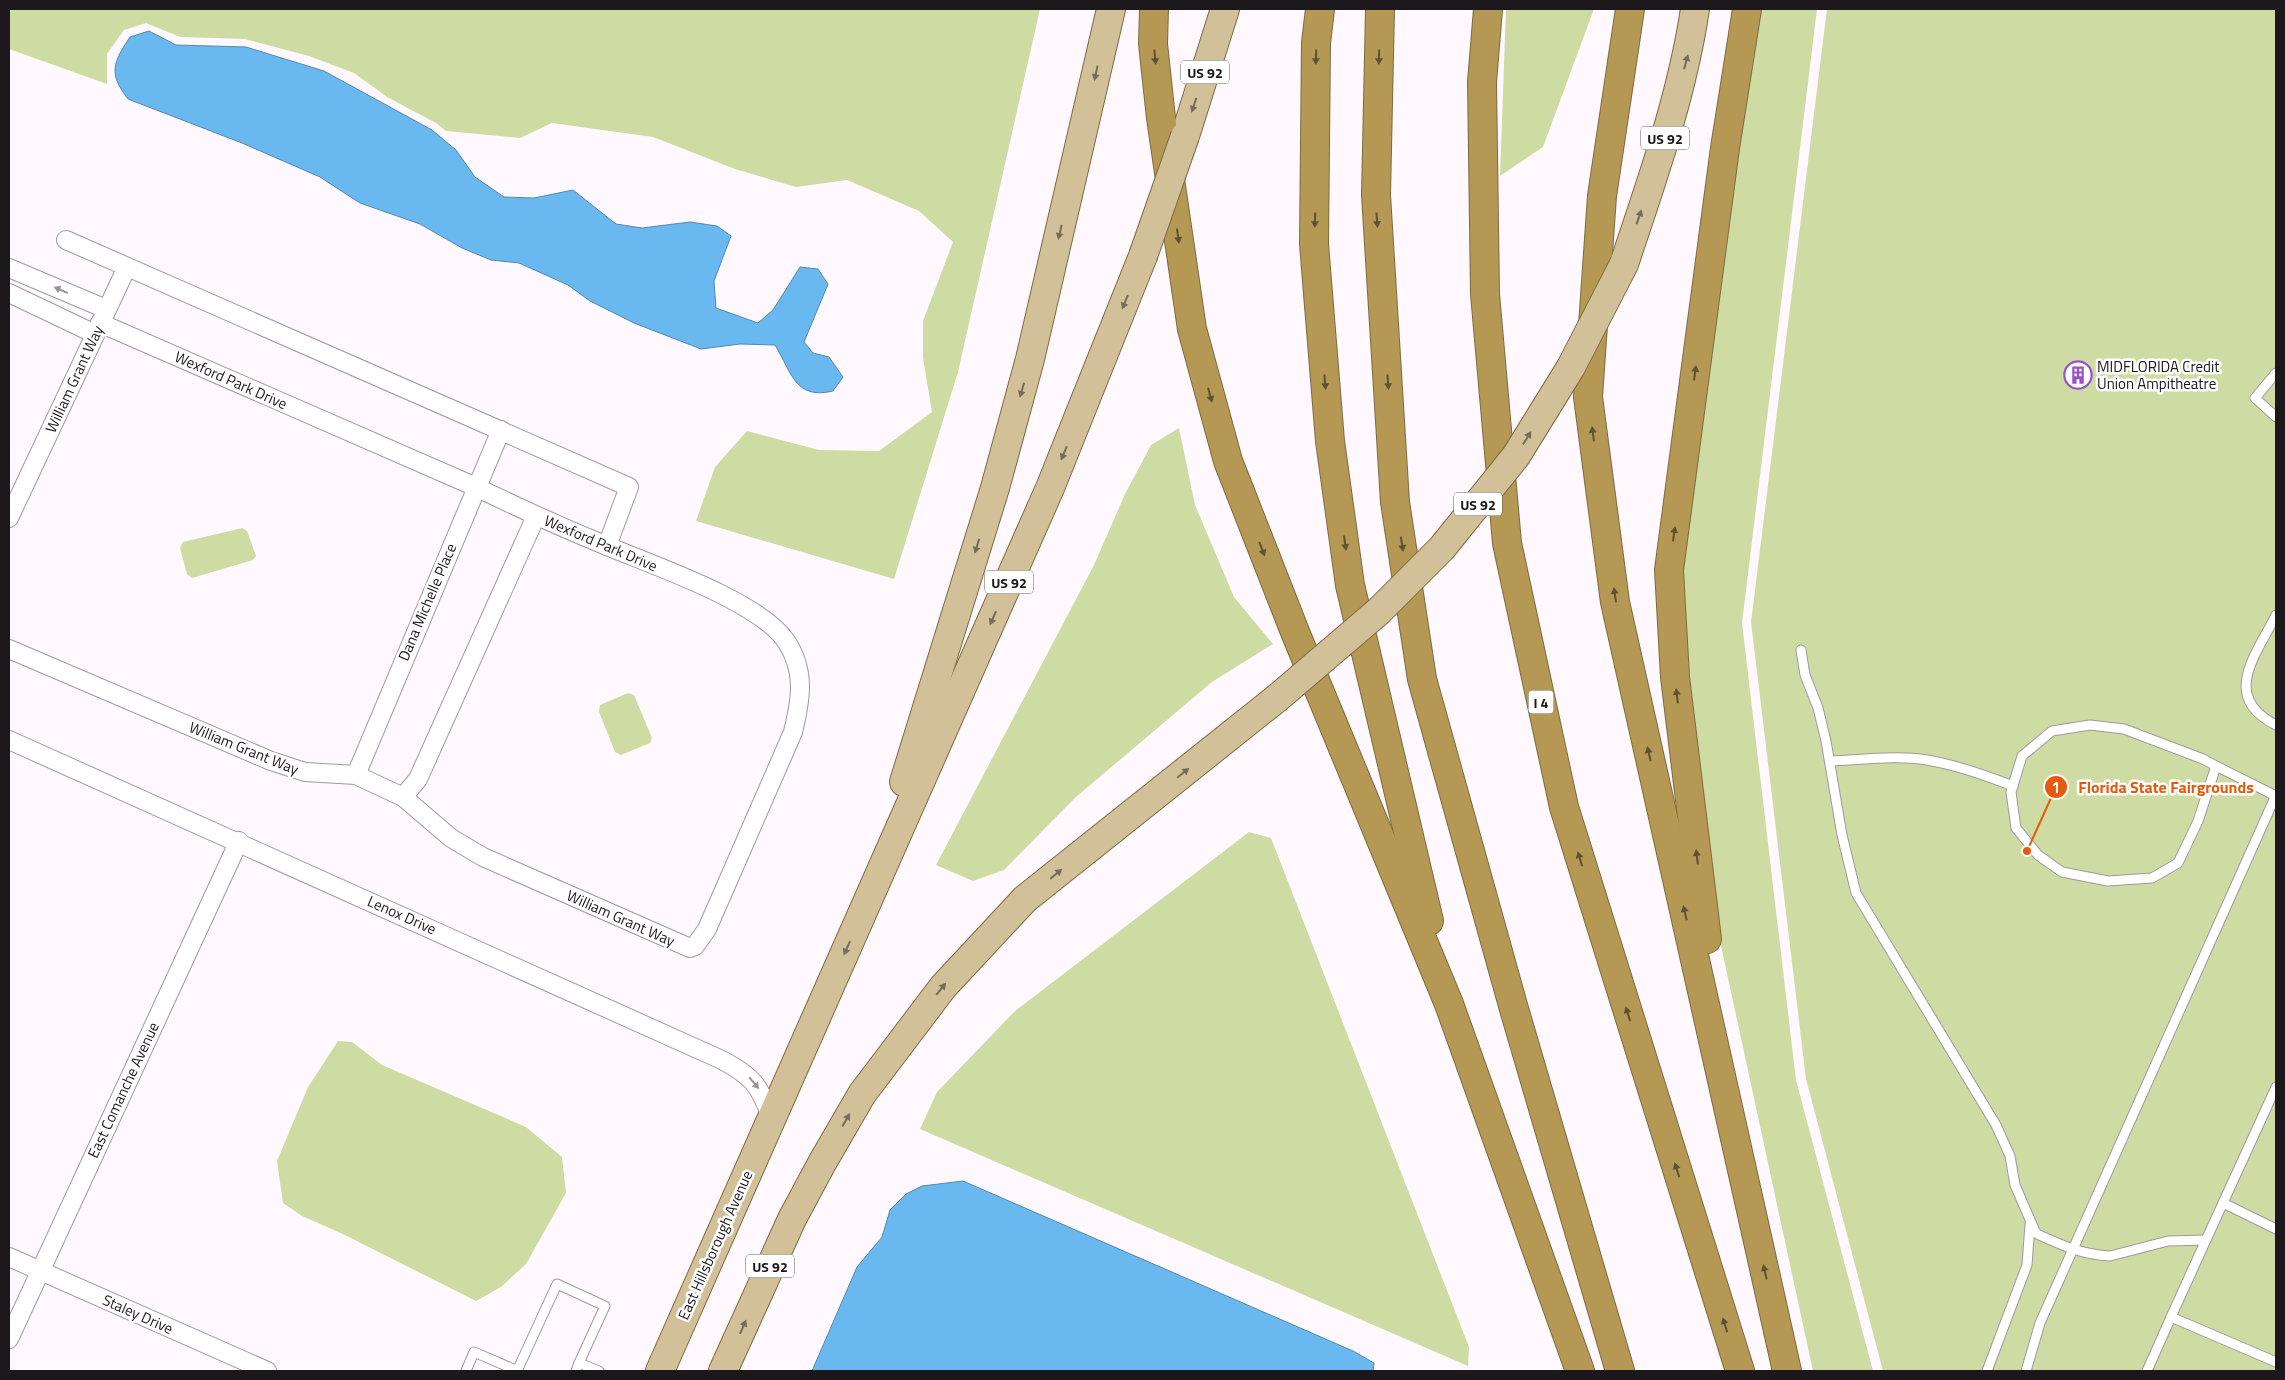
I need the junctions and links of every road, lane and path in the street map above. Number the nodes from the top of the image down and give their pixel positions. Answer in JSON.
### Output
{"nodes":[{"id":1,"x":1111,"y":9,"type":"edge"},
{"id":2,"x":1154,"y":9,"type":"edge"},
{"id":3,"x":1225,"y":9,"type":"edge"},
{"id":4,"x":1320,"y":9,"type":"edge"},
{"id":5,"x":1380,"y":9,"type":"edge"},
{"id":6,"x":1488,"y":9,"type":"edge"},
{"id":7,"x":1630,"y":9,"type":"edge"},
{"id":8,"x":1695,"y":9,"type":"edge"},
{"id":9,"x":1746,"y":9,"type":"edge"},
{"id":10,"x":66,"y":240,"type":"dead end"},
{"id":11,"x":127,"y":267,"type":"junction"},
{"id":12,"x":9,"y":268,"type":"edge"},
{"id":13,"x":9,"y":293,"type":"edge"},
{"id":14,"x":100,"y":322,"type":"junction"},
{"id":15,"x":2276,"y":373,"type":"edge"},
{"id":16,"x":2276,"y":417,"type":"edge"},
{"id":17,"x":501,"y":430,"type":"junction"},
{"id":18,"x":476,"y":487,"type":"junction"},
{"id":19,"x":536,"y":516,"type":"junction"},
{"id":20,"x":9,"y":518,"type":"edge"},
{"id":21,"x":607,"y":546,"type":"junction"},
{"id":22,"x":2276,"y":615,"type":"edge"},
{"id":23,"x":9,"y":649,"type":"edge"},
{"id":24,"x":1800,"y":650,"type":"dead end"},
{"id":25,"x":2276,"y":725,"type":"edge"},
{"id":26,"x":9,"y":740,"type":"edge"},
{"id":27,"x":1830,"y":761,"type":"junction"},
{"id":28,"x":2216,"y":766,"type":"junction"},
{"id":29,"x":356,"y":775,"type":"junction"},
{"id":30,"x":2013,"y":786,"type":"junction"},
{"id":31,"x":403,"y":796,"type":"junction"},
{"id":32,"x":2276,"y":796,"type":"edge"},
{"id":33,"x":239,"y":841,"type":"junction"},
{"id":34,"x":866,"y":904,"type":"junction"},
{"id":35,"x":690,"y":948,"type":"joint"},
{"id":36,"x":1449,"y":1004,"type":"junction"},
{"id":37,"x":2276,"y":1088,"type":"edge"},
{"id":38,"x":1726,"y":1097,"type":"junction"},
{"id":39,"x":771,"y":1118,"type":"junction"},
{"id":40,"x":2223,"y":1203,"type":"junction"},
{"id":41,"x":2030,"y":1220,"type":"junction"},
{"id":42,"x":2276,"y":1229,"type":"edge"},
{"id":43,"x":2206,"y":1240,"type":"junction"},
{"id":44,"x":2072,"y":1250,"type":"junction"},
{"id":45,"x":9,"y":1257,"type":"edge"},
{"id":46,"x":39,"y":1271,"type":"junction"},
{"id":47,"x":693,"y":1297,"type":"junction"},
{"id":48,"x":2171,"y":1317,"type":"junction"},
{"id":49,"x":9,"y":1339,"type":"edge"},
{"id":50,"x":2276,"y":1362,"type":"edge"},
{"id":51,"x":578,"y":1367,"type":"edge"},
{"id":52,"x":267,"y":1371,"type":"edge"},
{"id":53,"x":466,"y":1371,"type":"edge"},
{"id":54,"x":518,"y":1371,"type":"edge"},
{"id":55,"x":599,"y":1371,"type":"edge"},
{"id":56,"x":660,"y":1371,"type":"edge"},
{"id":57,"x":678,"y":1371,"type":"edge"},
{"id":58,"x":723,"y":1371,"type":"edge"},
{"id":59,"x":1580,"y":1371,"type":"edge"},
{"id":60,"x":1620,"y":1371,"type":"edge"},
{"id":61,"x":1740,"y":1371,"type":"edge"},
{"id":62,"x":1787,"y":1371,"type":"edge"},
{"id":63,"x":1987,"y":1371,"type":"edge"},
{"id":64,"x":2026,"y":1371,"type":"edge"},
{"id":65,"x":2147,"y":1371,"type":"edge"}],
"edges":[{"from":1,"to":34,"type":"main road","one_way":true},
{"from":2,"to":36,"type":"highway","one_way":true},
{"from":3,"to":34,"type":"main road","number":"US 92","one_way":true,"bridge":true},
{"from":4,"to":36,"type":"highway","one_way":true},
{"from":5,"to":60,"type":"highway","one_way":true},
{"from":61,"to":6,"type":"highway","number":"I 4","one_way":true},
{"from":38,"to":7,"type":"highway","one_way":true},
{"from":58,"to":8,"type":"main road","number":"US 92","one_way":true,"bridge":true},
{"from":38,"to":9,"type":"highway","one_way":true},
{"from":10,"to":11,"type":"street"},
{"from":11,"to":14,"type":"street","name":"William Grant Way"},
{"from":11,"to":17,"type":"street"},
{"from":14,"to":12,"type":"street","name":"Wexford Park Drive","one_way":true},
{"from":13,"to":14,"type":"street","name":"Wexford Park Drive"},
{"from":14,"to":18,"type":"street","name":"Wexford Park Drive"},
{"from":14,"to":20,"type":"street","name":"William Grant Way"},
{"from":15,"to":16,"type":"lane"},
{"from":17,"to":18,"type":"street","name":"Dana Michelle Place"},
{"from":17,"to":21,"type":"street"},
{"from":18,"to":19,"type":"street","name":"Wexford Park Drive"},
{"from":18,"to":29,"type":"street","name":"Dana Michelle Place"},
{"from":19,"to":21,"type":"street","name":"Wexford Park Drive"},
{"from":19,"to":31,"type":"street"},
{"from":21,"to":35,"type":"street","name":"Wexford Park Drive"},
{"from":22,"to":25,"type":"lane"},
{"from":23,"to":29,"type":"street","name":"William Grant Way"},
{"from":24,"to":27,"type":"lane"},
{"from":26,"to":33,"type":"street","name":"Lenox Drive"},
{"from":27,"to":30,"type":"lane"},
{"from":27,"to":41,"type":"lane"},
{"from":28,"to":30,"type":"lane"},
{"from":28,"to":30,"type":"lane"},
{"from":28,"to":32,"type":"lane"},
{"from":29,"to":31,"type":"street","name":"William Grant Way"},
{"from":31,"to":35,"type":"street","name":"William Grant Way"},
{"from":32,"to":44,"type":"lane"},
{"from":33,"to":39,"type":"street","name":"Lenox Drive","one_way":true},
{"from":33,"to":46,"type":"street","name":"East Comanche Avenue"},
{"from":34,"to":39,"type":"main road","number":"US 92","one_way":true},
{"from":36,"to":59,"type":"highway"},
{"from":37,"to":40,"type":"lane"},
{"from":62,"to":38,"type":"highway","one_way":true},
{"from":39,"to":47,"type":"main road","name":"East Hillsborough Avenue","number":"US 92"},
{"from":40,"to":42,"type":"lane"},
{"from":40,"to":43,"type":"lane"},
{"from":41,"to":44,"type":"lane"},
{"from":41,"to":63,"type":"lane"},
{"from":43,"to":44,"type":"lane"},
{"from":43,"to":48,"type":"lane"},
{"from":44,"to":64,"type":"lane"},
{"from":45,"to":46,"type":"street","name":"Staley Drive"},
{"from":46,"to":49,"type":"street","name":"East Comanche Avenue"},
{"from":46,"to":52,"type":"street","name":"Staley Drive"},
{"from":47,"to":56,"type":"main road","name":"East Hillsborough Avenue","number":"US 92"},
{"from":47,"to":57,"type":"main road"},
{"from":48,"to":50,"type":"lane"},
{"from":48,"to":65,"type":"lane"},
{"from":51,"to":54,"type":"lane"},
{"from":51,"to":55,"type":"lane"},
{"from":53,"to":54,"type":"lane"}]}
